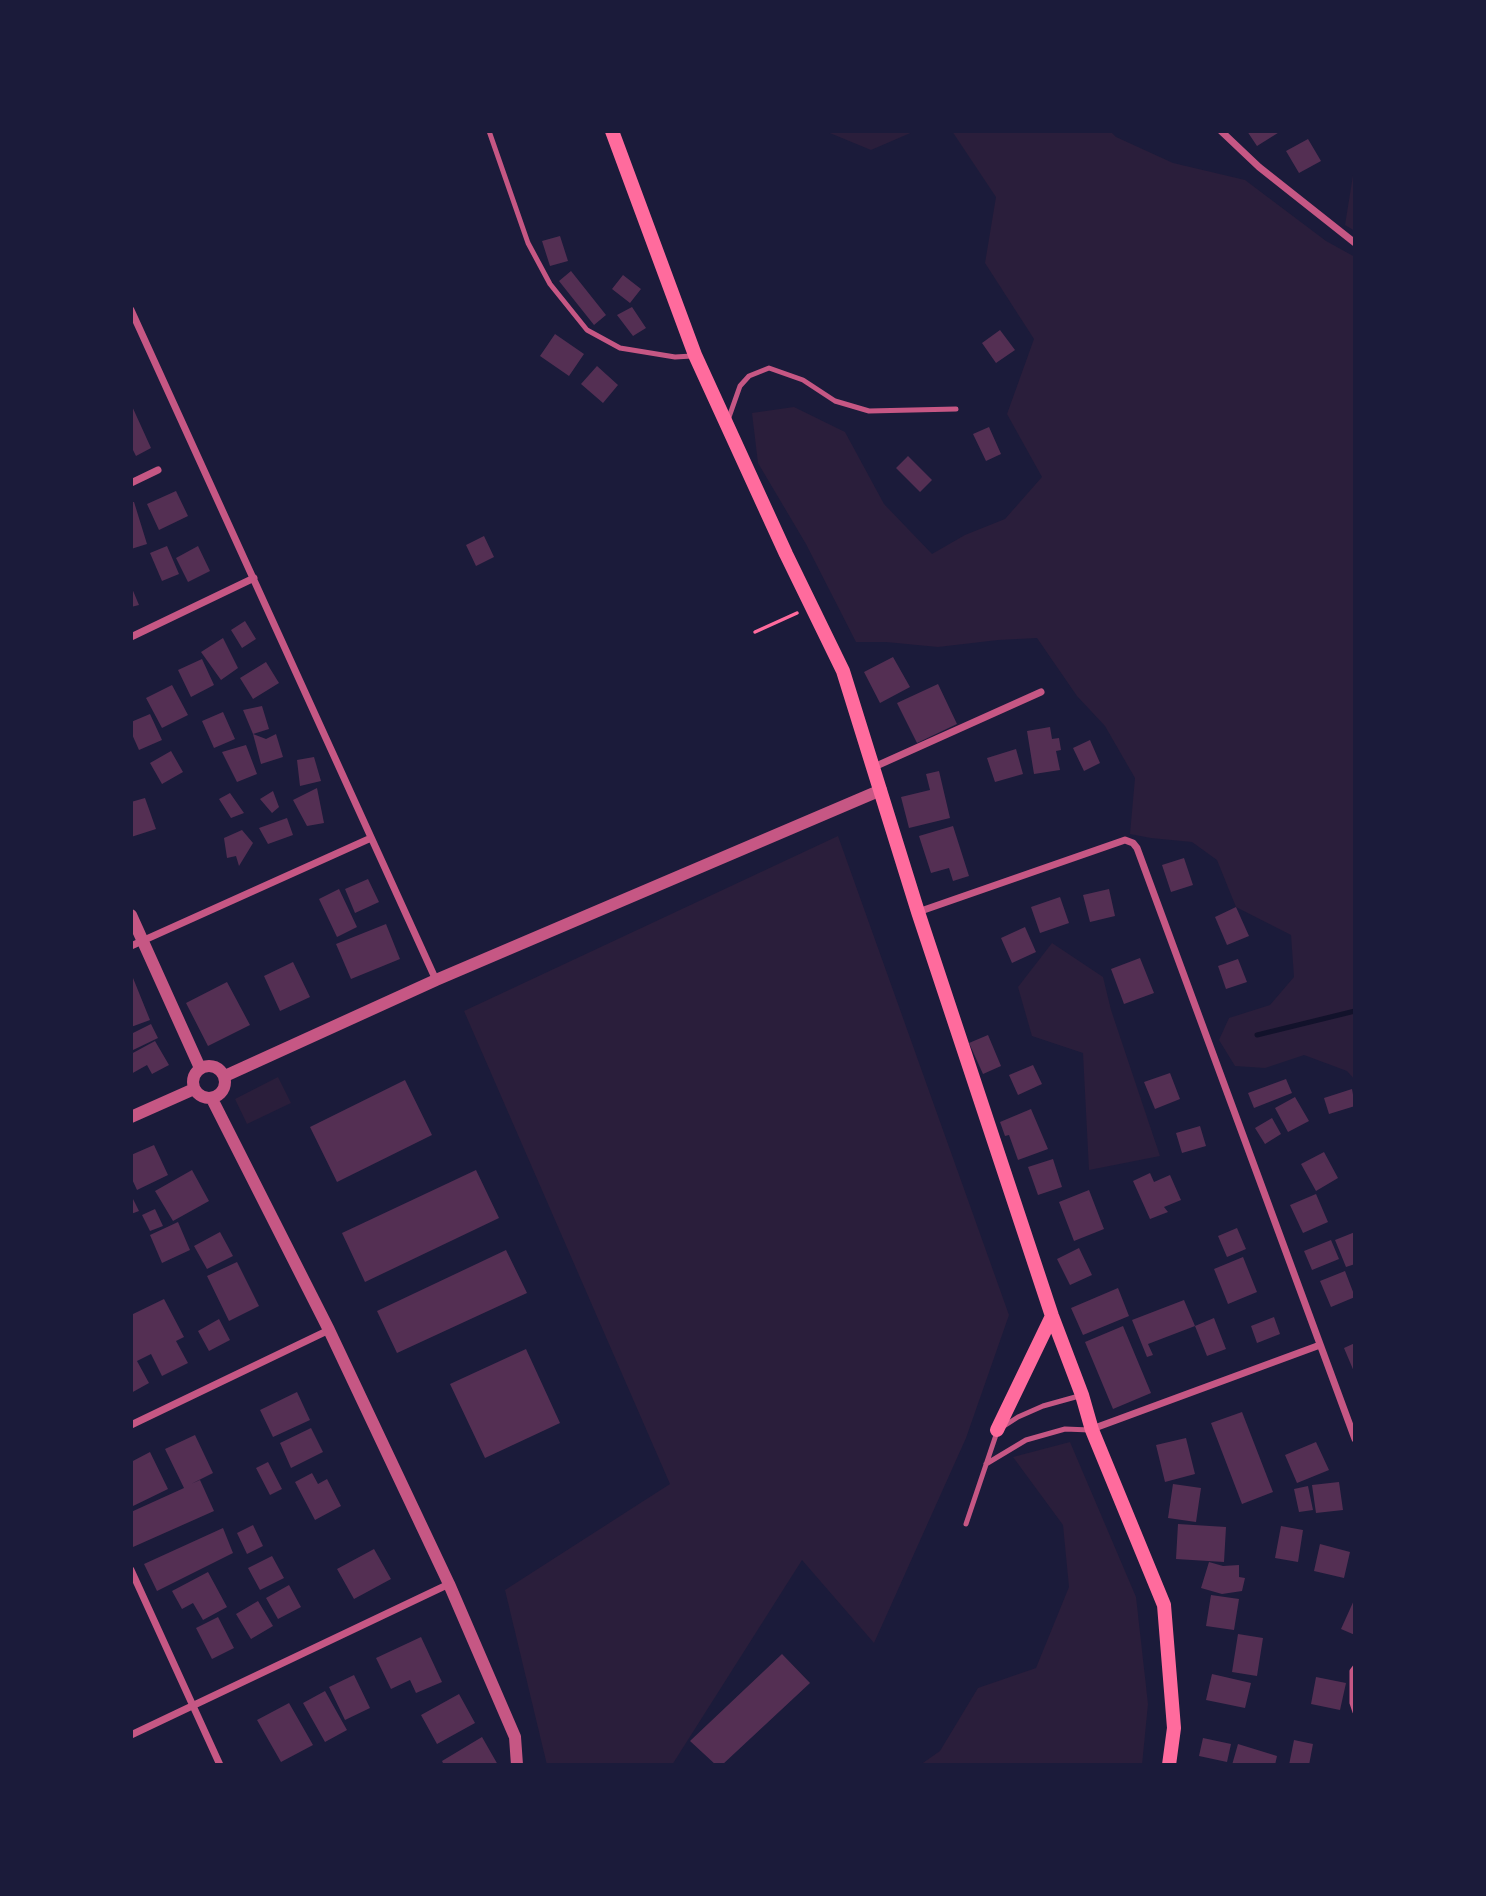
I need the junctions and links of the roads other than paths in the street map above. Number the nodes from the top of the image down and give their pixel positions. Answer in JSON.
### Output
{"nodes":[{"id":1,"x":489,"y":131,"type":"edge"},
{"id":2,"x":612,"y":131,"type":"edge"},
{"id":3,"x":1221,"y":131,"type":"edge"},
{"id":4,"x":1355,"y":243,"type":"edge"},
{"id":5,"x":131,"y":310,"type":"edge"},
{"id":6,"x":695,"y":355,"type":"junction"},
{"id":7,"x":956,"y":409,"type":"dead end"},
{"id":8,"x":726,"y":425,"type":"junction"},
{"id":9,"x":158,"y":470,"type":"dead end"},
{"id":10,"x":131,"y":483,"type":"edge"},
{"id":11,"x":254,"y":579,"type":"junction"},
{"id":12,"x":131,"y":637,"type":"edge"},
{"id":13,"x":1041,"y":692,"type":"dead end"},
{"id":14,"x":874,"y":767,"type":"junction"},
{"id":15,"x":881,"y":790,"type":"junction"},
{"id":16,"x":371,"y":838,"type":"junction"},
{"id":17,"x":918,"y":912,"type":"junction"},
{"id":18,"x":131,"y":915,"type":"edge"},
{"id":19,"x":137,"y":943,"type":"edge"},
{"id":20,"x":436,"y":980,"type":"junction"},
{"id":21,"x":200,"y":1068,"type":"junction"},
{"id":22,"x":225,"y":1076,"type":"junction"},
{"id":23,"x":194,"y":1088,"type":"junction"},
{"id":24,"x":212,"y":1099,"type":"junction"},
{"id":25,"x":131,"y":1117,"type":"edge"},
{"id":26,"x":1052,"y":1316,"type":"junction"},
{"id":27,"x":329,"y":1330,"type":"junction"},
{"id":28,"x":1320,"y":1345,"type":"junction"},
{"id":29,"x":1082,"y":1395,"type":"junction"},
{"id":30,"x":131,"y":1425,"type":"edge"},
{"id":31,"x":998,"y":1430,"type":"junction"},
{"id":32,"x":1091,"y":1430,"type":"junction"},
{"id":33,"x":1355,"y":1439,"type":"edge"},
{"id":34,"x":986,"y":1464,"type":"junction"},
{"id":35,"x":966,"y":1524,"type":"dead end"},
{"id":36,"x":131,"y":1570,"type":"edge"},
{"id":37,"x":449,"y":1584,"type":"junction"},
{"id":38,"x":1355,"y":1667,"type":"edge"},
{"id":39,"x":194,"y":1706,"type":"junction"},
{"id":40,"x":1355,"y":1712,"type":"edge"},
{"id":41,"x":131,"y":1735,"type":"edge"},
{"id":42,"x":220,"y":1765,"type":"edge"},
{"id":43,"x":517,"y":1765,"type":"edge"},
{"id":44,"x":1169,"y":1765,"type":"edge"}],
"edges":[{"from":1,"to":6,"type":"lane"},
{"from":2,"to":6,"type":"main road"},
{"from":3,"to":4,"type":"street"},
{"from":5,"to":11,"type":"street"},
{"from":6,"to":8,"type":"main road"},
{"from":7,"to":8,"type":"lane"},
{"from":8,"to":14,"type":"main road"},
{"from":9,"to":10,"type":"street"},
{"from":11,"to":12,"type":"street"},
{"from":11,"to":16,"type":"street"},
{"from":13,"to":14,"type":"street"},
{"from":14,"to":15,"type":"main road"},
{"from":15,"to":17,"type":"main road"},
{"from":15,"to":20,"type":"street"},
{"from":16,"to":19,"type":"street"},
{"from":16,"to":20,"type":"street"},
{"from":17,"to":26,"type":"main road"},
{"from":17,"to":28,"type":"street"},
{"from":18,"to":19,"type":"street"},
{"from":19,"to":21,"type":"street"},
{"from":20,"to":22,"type":"street"},
{"from":21,"to":22,"type":"street"},
{"from":21,"to":23,"type":"street"},
{"from":22,"to":24,"type":"street"},
{"from":23,"to":24,"type":"street"},
{"from":23,"to":25,"type":"street"},
{"from":24,"to":27,"type":"street"},
{"from":26,"to":29,"type":"main road"},
{"from":26,"to":31,"type":"main road"},
{"from":27,"to":30,"type":"street"},
{"from":27,"to":37,"type":"street"},
{"from":28,"to":32,"type":"street"},
{"from":28,"to":33,"type":"street"},
{"from":29,"to":31,"type":"lane"},
{"from":29,"to":32,"type":"main road"},
{"from":31,"to":34,"type":"lane"},
{"from":32,"to":34,"type":"lane"},
{"from":32,"to":44,"type":"main road"},
{"from":34,"to":35,"type":"lane"},
{"from":36,"to":39,"type":"street"},
{"from":37,"to":39,"type":"street"},
{"from":37,"to":43,"type":"street"},
{"from":38,"to":40,"type":"lane"},
{"from":39,"to":41,"type":"street"},
{"from":39,"to":42,"type":"street"}]}
